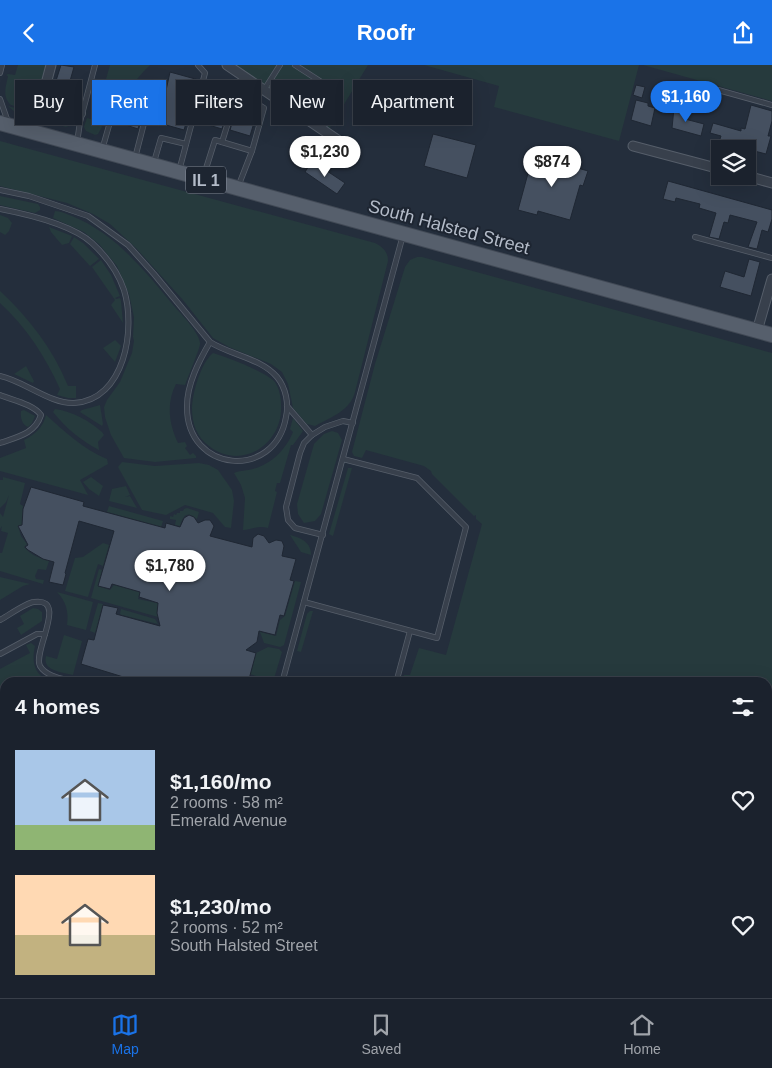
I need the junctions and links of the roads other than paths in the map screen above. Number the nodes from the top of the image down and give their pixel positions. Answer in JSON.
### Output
{"nodes":[{"id":1,"x":2,"y":65,"type":"edge"},
{"id":2,"x":51,"y":65,"type":"edge"},
{"id":3,"x":95,"y":65,"type":"edge"},
{"id":4,"x":198,"y":65,"type":"edge"},
{"id":5,"x":227,"y":65,"type":"edge"},
{"id":6,"x":280,"y":65,"type":"edge"},
{"id":7,"x":295,"y":65,"type":"edge"},
{"id":8,"x":0,"y":73,"type":"edge"},
{"id":9,"x":242,"y":75,"type":"junction"},
{"id":10,"x":46,"y":80,"type":"edge"},
{"id":11,"x":241,"y":80,"type":"edge"},
{"id":12,"x":264,"y":90,"type":"junction"},
{"id":13,"x":718,"y":90,"type":"dead end"},
{"id":14,"x":0,"y":99,"type":"edge"},
{"id":15,"x":772,"y":105,"type":"edge"},
{"id":16,"x":261,"y":106,"type":"edge"},
{"id":17,"x":83,"y":113,"type":"joint"},
{"id":18,"x":261,"y":119,"type":"edge"},
{"id":19,"x":5,"y":124,"type":"edge"},
{"id":20,"x":227,"y":125,"type":"edge"},
{"id":21,"x":259,"y":125,"type":"edge"},
{"id":22,"x":322,"y":129,"type":"junction"},
{"id":23,"x":222,"y":142,"type":"junction"},
{"id":24,"x":77,"y":144,"type":"junction"},
{"id":25,"x":186,"y":144,"type":"junction"},
{"id":26,"x":633,"y":146,"type":"dead end"},
{"id":27,"x":348,"y":147,"type":"dead end"},
{"id":28,"x":102,"y":151,"type":"junction"},
{"id":29,"x":252,"y":151,"type":"junction"},
{"id":30,"x":134,"y":160,"type":"junction"},
{"id":31,"x":153,"y":165,"type":"junction"},
{"id":32,"x":711,"y":167,"type":"edge"},
{"id":33,"x":178,"y":172,"type":"junction"},
{"id":34,"x":756,"y":178,"type":"edge"},
{"id":35,"x":203,"y":179,"type":"junction"},
{"id":36,"x":772,"y":183,"type":"edge"},
{"id":37,"x":238,"y":188,"type":"junction"},
{"id":38,"x":0,"y":191,"type":"edge"},
{"id":39,"x":0,"y":209,"type":"edge"},
{"id":40,"x":403,"y":234,"type":"junction"},
{"id":41,"x":695,"y":237,"type":"dead end"},
{"id":42,"x":772,"y":258,"type":"edge"},
{"id":43,"x":772,"y":279,"type":"edge"},
{"id":44,"x":757,"y":331,"type":"junction"},
{"id":45,"x":772,"y":335,"type":"edge"},
{"id":46,"x":210,"y":342,"type":"junction"},
{"id":47,"x":0,"y":375,"type":"edge"},
{"id":48,"x":0,"y":395,"type":"edge"},
{"id":49,"x":287,"y":406,"type":"junction"},
{"id":50,"x":353,"y":423,"type":"junction"},
{"id":51,"x":312,"y":435,"type":"junction"},
{"id":52,"x":0,"y":443,"type":"edge"},
{"id":53,"x":343,"y":459,"type":"junction"},
{"id":54,"x":323,"y":535,"type":"junction"},
{"id":55,"x":304,"y":602,"type":"junction"},
{"id":56,"x":0,"y":620,"type":"edge"},
{"id":57,"x":410,"y":631,"type":"junction"},
{"id":58,"x":45,"y":635,"type":"junction"},
{"id":59,"x":0,"y":654,"type":"edge"},
{"id":60,"x":57,"y":677,"type":"edge"},
{"id":61,"x":284,"y":677,"type":"edge"},
{"id":62,"x":398,"y":677,"type":"edge"}],
"edges":[{"from":1,"to":8,"type":"lane"},
{"from":2,"to":10,"type":"street"},
{"from":3,"to":17,"type":"lane"},
{"from":4,"to":25,"type":"lane"},
{"from":5,"to":9,"type":"street"},
{"from":6,"to":12,"type":"lane"},
{"from":7,"to":22,"type":"lane"},
{"from":9,"to":11,"type":"lane"},
{"from":9,"to":12,"type":"street"},
{"from":12,"to":22,"type":"street"},
{"from":13,"to":15,"type":"lane"},
{"from":14,"to":19,"type":"lane"},
{"from":16,"to":18,"type":"lane"},
{"from":17,"to":24,"type":"lane"},
{"from":19,"to":24,"type":"main road","name":"South Halsted Street","number":"IL 1"},
{"from":20,"to":23,"type":"lane"},
{"from":21,"to":29,"type":"lane"},
{"from":22,"to":27,"type":"street"},
{"from":23,"to":29,"type":"lane"},
{"from":23,"to":35,"type":"lane"},
{"from":24,"to":28,"type":"main road","name":"South Halsted Street","number":"IL 1"},
{"from":25,"to":31,"type":"lane"},
{"from":25,"to":33,"type":"lane"},
{"from":26,"to":32,"type":"street"},
{"from":28,"to":30,"type":"main road","name":"South Halsted Street","number":"IL 1"},
{"from":28,"to":30,"type":"lane"},
{"from":29,"to":37,"type":"lane"},
{"from":30,"to":31,"type":"main road","name":"South Halsted Street","number":"IL 1"},
{"from":31,"to":33,"type":"main road","name":"South Halsted Street","number":"IL 1"},
{"from":33,"to":35,"type":"main road","name":"South Halsted Street","number":"IL 1"},
{"from":34,"to":36,"type":"street"},
{"from":35,"to":37,"type":"main road","name":"South Halsted Street","number":"IL 1"},
{"from":37,"to":40,"type":"main road","name":"South Halsted Street","number":"IL 1"},
{"from":38,"to":46,"type":"lane"},
{"from":39,"to":47,"type":"lane"},
{"from":40,"to":44,"type":"main road","name":"South Halsted Street","number":"IL 1"},
{"from":40,"to":50,"type":"lane"},
{"from":41,"to":42,"type":"lane"},
{"from":43,"to":44,"type":"street"},
{"from":44,"to":45,"type":"main road","name":"South Halsted Street","number":"IL 1"},
{"from":46,"to":49,"type":"lane"},
{"from":46,"to":49,"type":"lane"},
{"from":48,"to":52,"type":"lane"},
{"from":49,"to":51,"type":"lane"},
{"from":50,"to":51,"type":"lane"},
{"from":50,"to":53,"type":"lane"},
{"from":51,"to":54,"type":"lane"},
{"from":53,"to":54,"type":"lane"},
{"from":53,"to":57,"type":"lane"},
{"from":54,"to":55,"type":"lane"},
{"from":55,"to":57,"type":"lane"},
{"from":55,"to":61,"type":"lane"},
{"from":56,"to":58,"type":"lane"},
{"from":57,"to":62,"type":"lane"},
{"from":58,"to":59,"type":"lane"},
{"from":58,"to":60,"type":"lane"}]}
